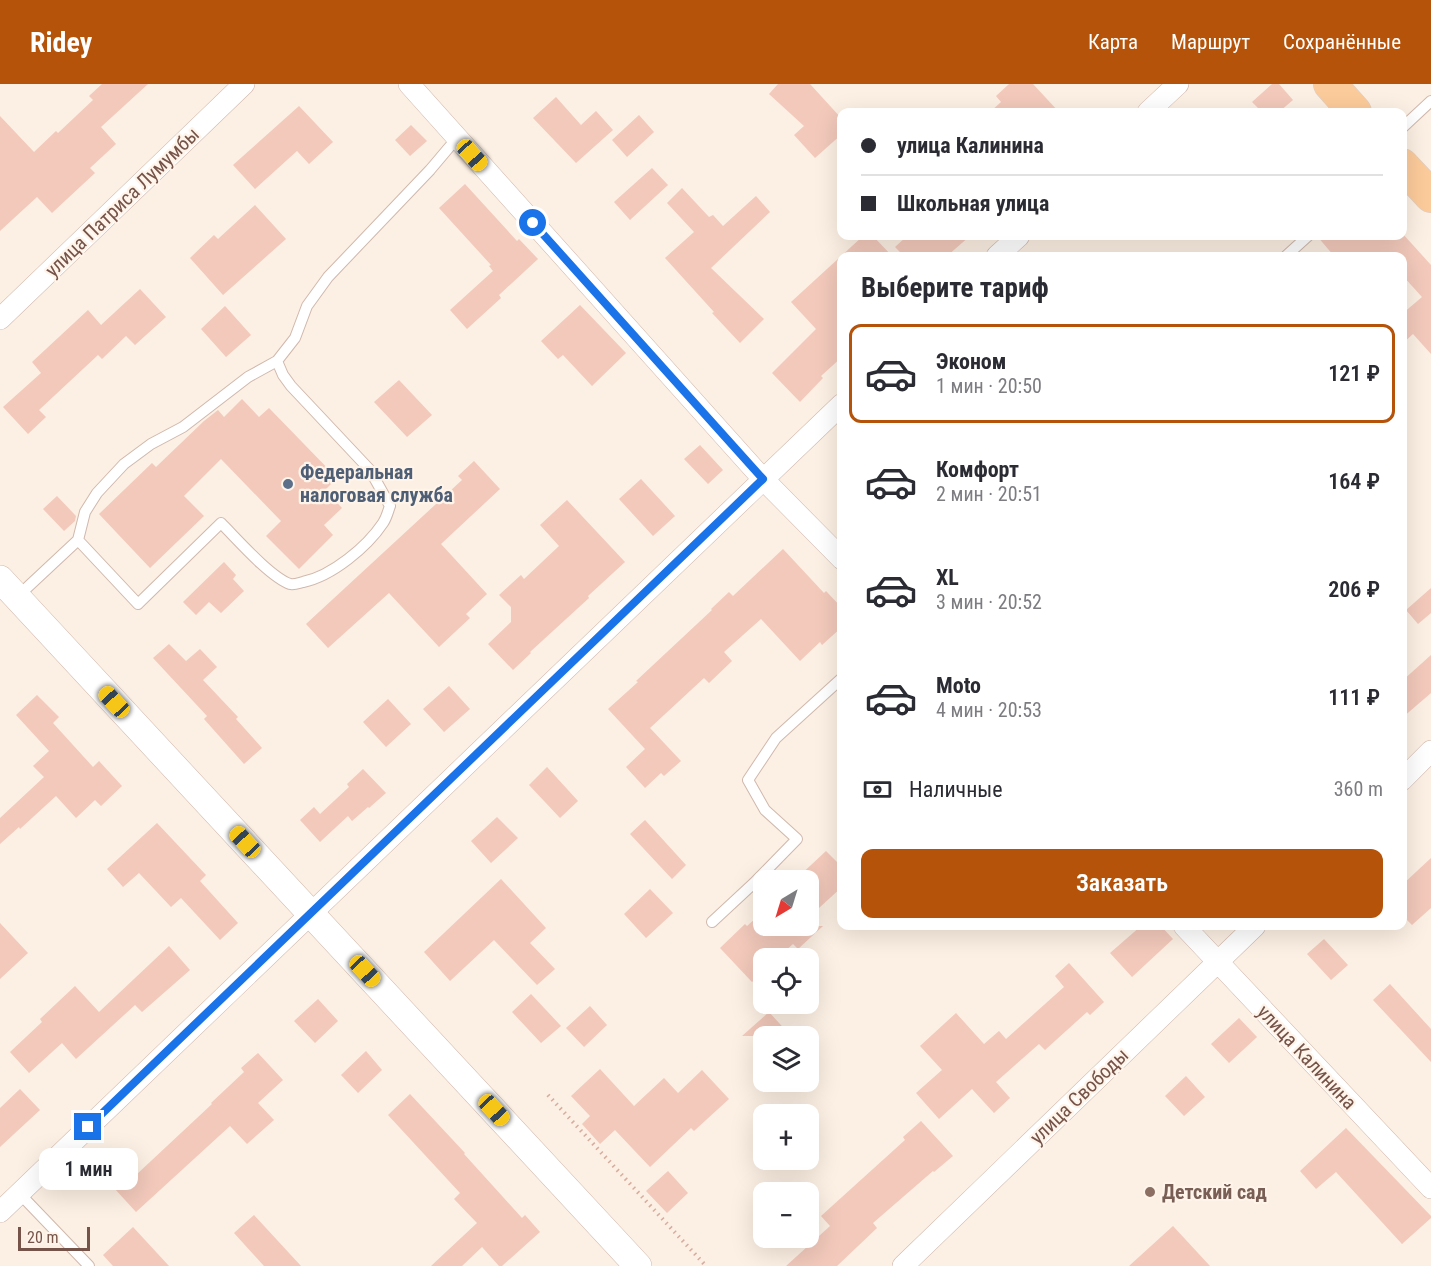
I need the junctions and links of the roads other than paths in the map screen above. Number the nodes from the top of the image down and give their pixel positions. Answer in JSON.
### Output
{"nodes":[{"id":1,"x":244,"y":84,"type":"edge"},
{"id":2,"x":409,"y":84,"type":"edge"},
{"id":3,"x":1178,"y":84,"type":"edge"},
{"id":4,"x":1330,"y":84,"type":"edge"},
{"id":5,"x":1431,"y":101,"type":"edge"},
{"id":6,"x":1152,"y":108,"type":"edge"},
{"id":7,"x":1351,"y":108,"type":"edge"},
{"id":8,"x":1407,"y":123,"type":"edge"},
{"id":9,"x":457,"y":138,"type":"junction"},
{"id":10,"x":1407,"y":170,"type":"edge"},
{"id":11,"x":1431,"y":196,"type":"edge"},
{"id":12,"x":1015,"y":240,"type":"edge"},
{"id":13,"x":1304,"y":240,"type":"edge"},
{"id":14,"x":1001,"y":252,"type":"edge"},
{"id":15,"x":1290,"y":252,"type":"edge"},
{"id":16,"x":0,"y":319,"type":"edge"},
{"id":17,"x":277,"y":361,"type":"junction"},
{"id":18,"x":837,"y":409,"type":"edge"},
{"id":19,"x":763,"y":479,"type":"junction"},
{"id":20,"x":78,"y":540,"type":"junction"},
{"id":21,"x":837,"y":554,"type":"edge"},
{"id":22,"x":8,"y":588,"type":"edge"},
{"id":23,"x":837,"y":683,"type":"edge"},
{"id":24,"x":1431,"y":751,"type":"edge"},
{"id":25,"x":1407,"y":775,"type":"edge"},
{"id":26,"x":312,"y":913,"type":"junction"},
{"id":27,"x":712,"y":922,"type":"dead end"},
{"id":28,"x":1188,"y":930,"type":"edge"},
{"id":29,"x":1251,"y":930,"type":"edge"},
{"id":30,"x":1218,"y":962,"type":"junction"},
{"id":31,"x":1428,"y":1178,"type":"edge"},
{"id":32,"x":19,"y":1193,"type":"junction"},
{"id":33,"x":0,"y":1212,"type":"edge"},
{"id":34,"x":89,"y":1266,"type":"edge"},
{"id":35,"x":638,"y":1266,"type":"edge"},
{"id":36,"x":903,"y":1266,"type":"edge"}],
"edges":[{"from":1,"to":16,"type":"street","name":"улица Патриса Лумумбы"},
{"from":2,"to":9,"type":"street"},
{"from":3,"to":6,"type":"street"},
{"from":4,"to":7,"type":"main road"},
{"from":5,"to":8,"type":"lane"},
{"from":9,"to":17,"type":"lane"},
{"from":9,"to":19,"type":"street"},
{"from":10,"to":11,"type":"main road"},
{"from":12,"to":14,"type":"street"},
{"from":13,"to":15,"type":"lane"},
{"from":17,"to":20,"type":"lane"},
{"from":17,"to":20,"type":"lane"},
{"from":18,"to":19,"type":"street"},
{"from":19,"to":21,"type":"street"},
{"from":19,"to":26,"type":"street"},
{"from":20,"to":22,"type":"lane"},
{"from":22,"to":26,"type":"street"},
{"from":23,"to":27,"type":"lane"},
{"from":24,"to":25,"type":"street"},
{"from":26,"to":32,"type":"street"},
{"from":26,"to":35,"type":"street"},
{"from":28,"to":30,"type":"street","name":"улица Калинина"},
{"from":29,"to":30,"type":"street","name":"улица Свободы"},
{"from":30,"to":31,"type":"street","name":"улица Калинина"},
{"from":30,"to":36,"type":"street","name":"улица Свободы"},
{"from":32,"to":33,"type":"street"},
{"from":32,"to":34,"type":"lane"}]}
